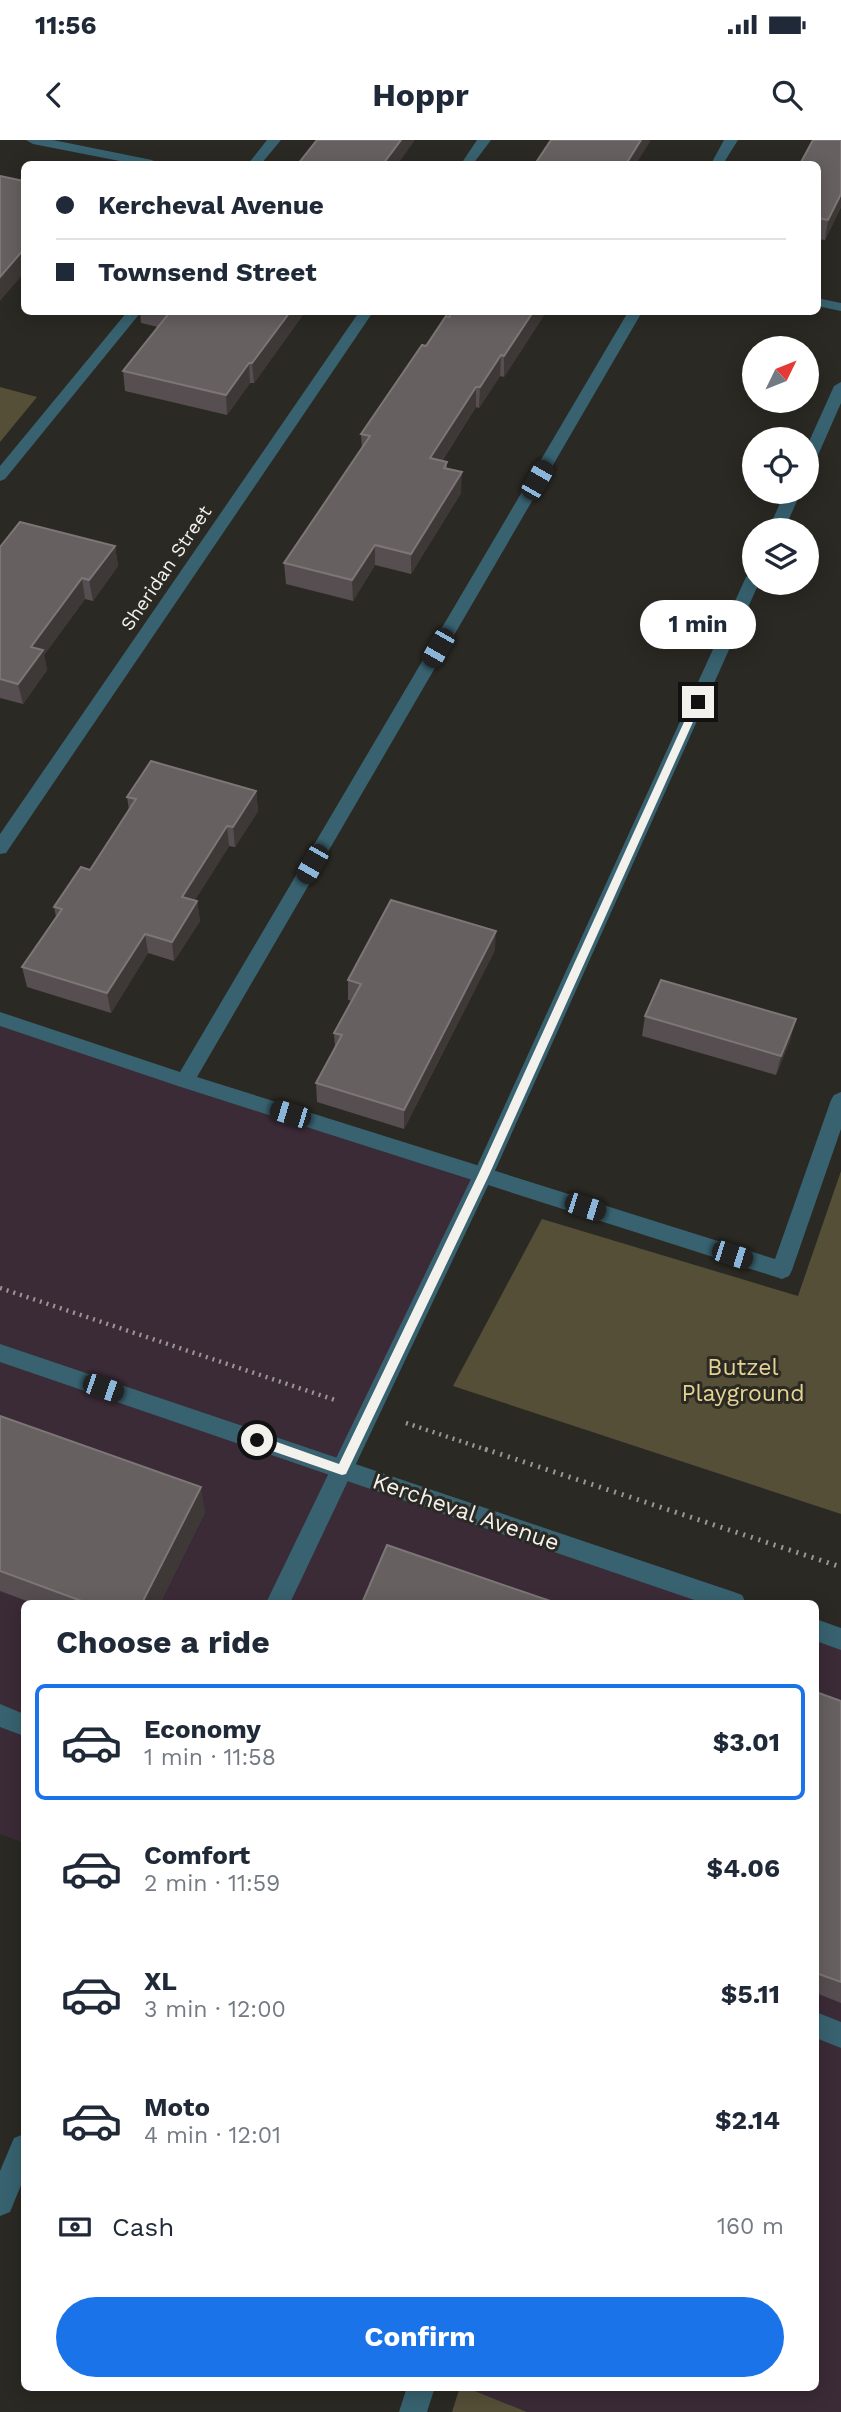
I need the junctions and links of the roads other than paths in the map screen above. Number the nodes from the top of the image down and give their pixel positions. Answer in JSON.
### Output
{"nodes":[{"id":1,"x":33,"y":140,"type":"edge"},
{"id":2,"x":274,"y":140,"type":"edge"},
{"id":3,"x":484,"y":140,"type":"edge"},
{"id":4,"x":731,"y":140,"type":"edge"},
{"id":5,"x":137,"y":161,"type":"edge"},
{"id":6,"x":256,"y":161,"type":"edge"},
{"id":7,"x":469,"y":161,"type":"edge"},
{"id":8,"x":719,"y":161,"type":"edge"},
{"id":9,"x":821,"y":303,"type":"edge"},
{"id":10,"x":841,"y":307,"type":"edge"},
{"id":11,"x":132,"y":315,"type":"edge"},
{"id":12,"x":364,"y":315,"type":"edge"},
{"id":13,"x":633,"y":315,"type":"edge"},
{"id":14,"x":841,"y":386,"type":"edge"},
{"id":15,"x":819,"y":435,"type":"edge"},
{"id":16,"x":0,"y":476,"type":"edge"},
{"id":17,"x":746,"y":595,"type":"edge"},
{"id":18,"x":0,"y":848,"type":"edge"},
{"id":19,"x":0,"y":1019,"type":"edge"},
{"id":20,"x":185,"y":1081,"type":"junction"},
{"id":21,"x":841,"y":1100,"type":"edge"},
{"id":22,"x":483,"y":1175,"type":"junction"},
{"id":23,"x":0,"y":1353,"type":"edge"},
{"id":24,"x":342,"y":1470,"type":"junction"},
{"id":25,"x":279,"y":1600,"type":"edge"},
{"id":26,"x":725,"y":1600,"type":"edge"},
{"id":27,"x":819,"y":1631,"type":"edge"},
{"id":28,"x":841,"y":1639,"type":"edge"},
{"id":29,"x":0,"y":1715,"type":"edge"},
{"id":30,"x":21,"y":1723,"type":"edge"},
{"id":31,"x":819,"y":2026,"type":"edge"},
{"id":32,"x":841,"y":2035,"type":"edge"},
{"id":33,"x":21,"y":2155,"type":"edge"},
{"id":34,"x":0,"y":2202,"type":"edge"},
{"id":35,"x":420,"y":2391,"type":"edge"},
{"id":36,"x":412,"y":2412,"type":"edge"}],
"edges":[{"from":1,"to":5,"type":"street"},
{"from":2,"to":6,"type":"street"},
{"from":3,"to":7,"type":"street"},
{"from":4,"to":8,"type":"street"},
{"from":9,"to":10,"type":"street"},
{"from":11,"to":16,"type":"street"},
{"from":12,"to":18,"type":"street","name":"Sheridan Street"},
{"from":13,"to":20,"type":"street"},
{"from":14,"to":15,"type":"street"},
{"from":17,"to":22,"type":"street"},
{"from":19,"to":20,"type":"street"},
{"from":20,"to":22,"type":"street"},
{"from":21,"to":22,"type":"street"},
{"from":22,"to":24,"type":"street"},
{"from":23,"to":24,"type":"street","name":"Kercheval Avenue"},
{"from":24,"to":25,"type":"street"},
{"from":24,"to":26,"type":"street","name":"Kercheval Avenue"},
{"from":27,"to":28,"type":"street"},
{"from":29,"to":30,"type":"street"},
{"from":31,"to":32,"type":"street"},
{"from":33,"to":34,"type":"street"},
{"from":35,"to":36,"type":"street"}]}
